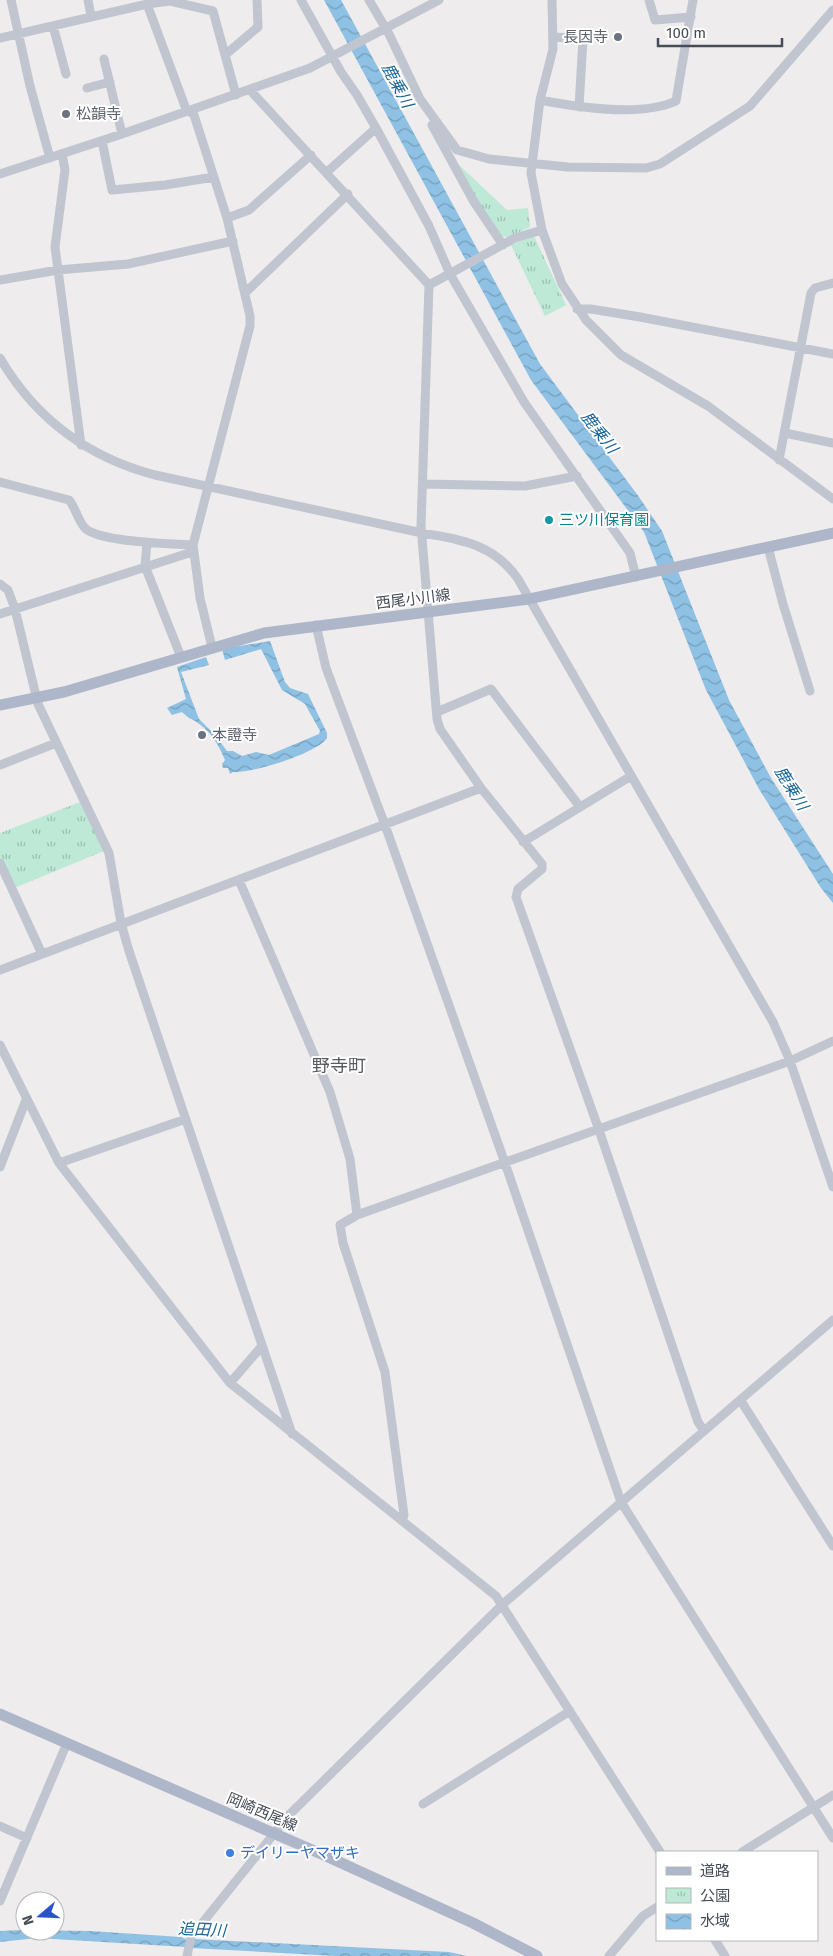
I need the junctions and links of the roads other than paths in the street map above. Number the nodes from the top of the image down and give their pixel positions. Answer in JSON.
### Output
{"nodes":[{"id":1,"x":11,"y":0,"type":"edge"},
{"id":2,"x":88,"y":0,"type":"edge"},
{"id":3,"x":257,"y":0,"type":"edge"},
{"id":4,"x":301,"y":0,"type":"edge"},
{"id":5,"x":369,"y":0,"type":"edge"},
{"id":6,"x":552,"y":0,"type":"edge"},
{"id":7,"x":649,"y":0,"type":"edge"},
{"id":8,"x":694,"y":0,"type":"edge"},
{"id":9,"x":437,"y":1,"type":"edge"},
{"id":10,"x":147,"y":4,"type":"junction"},
{"id":11,"x":833,"y":10,"type":"edge"},
{"id":12,"x":91,"y":16,"type":"junction"},
{"id":13,"x":691,"y":17,"type":"junction"},
{"id":14,"x":53,"y":26,"type":"junction"},
{"id":15,"x":383,"y":30,"type":"junction"},
{"id":16,"x":17,"y":34,"type":"junction"},
{"id":17,"x":0,"y":38,"type":"edge"},
{"id":18,"x":554,"y":38,"type":"junction"},
{"id":19,"x":225,"y":55,"type":"junction"},
{"id":20,"x":335,"y":56,"type":"junction"},
{"id":21,"x":104,"y":59,"type":"dead end"},
{"id":22,"x":66,"y":74,"type":"dead end"},
{"id":23,"x":110,"y":82,"type":"junction"},
{"id":24,"x":87,"y":88,"type":"dead end"},
{"id":25,"x":250,"y":90,"type":"junction"},
{"id":26,"x":236,"y":95,"type":"junction"},
{"id":27,"x":420,"y":99,"type":"junction"},
{"id":28,"x":540,"y":100,"type":"junction"},
{"id":29,"x":579,"y":107,"type":"junction"},
{"id":30,"x":189,"y":112,"type":"junction"},
{"id":31,"x":376,"y":128,"type":"junction"},
{"id":32,"x":122,"y":134,"type":"junction"},
{"id":33,"x":102,"y":141,"type":"junction"},
{"id":34,"x":62,"y":154,"type":"junction"},
{"id":35,"x":311,"y":155,"type":"junction"},
{"id":36,"x":50,"y":158,"type":"junction"},
{"id":37,"x":531,"y":163,"type":"junction"},
{"id":38,"x":327,"y":172,"type":"junction"},
{"id":39,"x":0,"y":174,"type":"edge"},
{"id":40,"x":214,"y":177,"type":"junction"},
{"id":41,"x":348,"y":194,"type":"junction"},
{"id":42,"x":227,"y":218,"type":"junction"},
{"id":43,"x":542,"y":230,"type":"junction"},
{"id":44,"x":232,"y":241,"type":"junction"},
{"id":45,"x":500,"y":247,"type":"junction"},
{"id":46,"x":58,"y":270,"type":"junction"},
{"id":47,"x":453,"y":272,"type":"junction"},
{"id":48,"x":0,"y":280,"type":"edge"},
{"id":49,"x":833,"y":283,"type":"edge"},
{"id":50,"x":429,"y":285,"type":"junction"},
{"id":51,"x":246,"y":292,"type":"junction"},
{"id":52,"x":576,"y":309,"type":"junction"},
{"id":53,"x":801,"y":348,"type":"junction"},
{"id":54,"x":833,"y":354,"type":"edge"},
{"id":55,"x":0,"y":358,"type":"edge"},
{"id":56,"x":10,"y":375,"type":"junction"},
{"id":57,"x":0,"y":380,"type":"edge"},
{"id":58,"x":784,"y":434,"type":"junction"},
{"id":59,"x":833,"y":443,"type":"edge"},
{"id":60,"x":80,"y":445,"type":"junction"},
{"id":61,"x":779,"y":460,"type":"junction"},
{"id":62,"x":577,"y":476,"type":"junction"},
{"id":63,"x":0,"y":482,"type":"edge"},
{"id":64,"x":424,"y":484,"type":"junction"},
{"id":65,"x":208,"y":486,"type":"junction"},
{"id":66,"x":833,"y":499,"type":"edge"},
{"id":67,"x":422,"y":533,"type":"junction"},
{"id":68,"x":833,"y":533,"type":"edge"},
{"id":69,"x":147,"y":542,"type":"junction"},
{"id":70,"x":768,"y":547,"type":"junction"},
{"id":71,"x":193,"y":548,"type":"junction"},
{"id":72,"x":145,"y":566,"type":"junction"},
{"id":73,"x":639,"y":577,"type":"junction"},
{"id":74,"x":0,"y":584,"type":"edge"},
{"id":75,"x":529,"y":599,"type":"junction"},
{"id":76,"x":15,"y":609,"type":"junction"},
{"id":77,"x":429,"y":612,"type":"junction"},
{"id":78,"x":0,"y":614,"type":"edge"},
{"id":79,"x":316,"y":625,"type":"junction"},
{"id":80,"x":212,"y":647,"type":"junction"},
{"id":81,"x":181,"y":657,"type":"junction"},
{"id":82,"x":810,"y":691,"type":"dead end"},
{"id":83,"x":36,"y":699,"type":"junction"},
{"id":84,"x":0,"y":705,"type":"edge"},
{"id":85,"x":437,"y":712,"type":"junction"},
{"id":86,"x":56,"y":743,"type":"junction"},
{"id":87,"x":0,"y":765,"type":"edge"},
{"id":88,"x":630,"y":776,"type":"junction"},
{"id":89,"x":480,"y":788,"type":"junction"},
{"id":90,"x":580,"y":807,"type":"junction"},
{"id":91,"x":385,"y":825,"type":"junction"},
{"id":92,"x":523,"y":842,"type":"junction"},
{"id":93,"x":0,"y":863,"type":"edge"},
{"id":94,"x":239,"y":880,"type":"junction"},
{"id":95,"x":121,"y":923,"type":"junction"},
{"id":96,"x":42,"y":954,"type":"junction"},
{"id":97,"x":0,"y":970,"type":"edge"},
{"id":98,"x":833,"y":1042,"type":"edge"},
{"id":99,"x":0,"y":1045,"type":"edge"},
{"id":100,"x":790,"y":1061,"type":"junction"},
{"id":101,"x":26,"y":1100,"type":"junction"},
{"id":102,"x":186,"y":1119,"type":"junction"},
{"id":103,"x":599,"y":1130,"type":"junction"},
{"id":104,"x":59,"y":1163,"type":"junction"},
{"id":105,"x":505,"y":1164,"type":"junction"},
{"id":106,"x":0,"y":1167,"type":"edge"},
{"id":107,"x":833,"y":1187,"type":"edge"},
{"id":108,"x":357,"y":1215,"type":"junction"},
{"id":109,"x":833,"y":1320,"type":"edge"},
{"id":110,"x":262,"y":1346,"type":"junction"},
{"id":111,"x":230,"y":1383,"type":"junction"},
{"id":112,"x":741,"y":1400,"type":"junction"},
{"id":113,"x":704,"y":1432,"type":"junction"},
{"id":114,"x":292,"y":1435,"type":"junction"},
{"id":115,"x":622,"y":1502,"type":"junction"},
{"id":116,"x":402,"y":1521,"type":"junction"},
{"id":117,"x":833,"y":1546,"type":"edge"},
{"id":118,"x":502,"y":1604,"type":"junction"},
{"id":119,"x":570,"y":1711,"type":"junction"},
{"id":120,"x":0,"y":1714,"type":"edge"},
{"id":121,"x":67,"y":1743,"type":"junction"},
{"id":122,"x":833,"y":1795,"type":"edge"},
{"id":123,"x":423,"y":1804,"type":"dead end"},
{"id":124,"x":813,"y":1807,"type":"junction"},
{"id":125,"x":0,"y":1826,"type":"edge"},
{"id":126,"x":274,"y":1834,"type":"junction"},
{"id":127,"x":27,"y":1838,"type":"junction"},
{"id":128,"x":833,"y":1838,"type":"edge"},
{"id":129,"x":659,"y":1851,"type":"edge"},
{"id":130,"x":744,"y":1851,"type":"edge"},
{"id":131,"x":0,"y":1901,"type":"edge"},
{"id":132,"x":656,"y":1908,"type":"edge"},
{"id":133,"x":716,"y":1941,"type":"edge"},
{"id":134,"x":188,"y":1954,"type":"edge"},
{"id":135,"x":537,"y":1956,"type":"edge"},
{"id":136,"x":609,"y":1956,"type":"edge"},
{"id":137,"x":725,"y":1956,"type":"edge"}],
"edges":[{"from":1,"to":16,"type":"street"},
{"from":2,"to":12,"type":"street"},
{"from":3,"to":19,"type":"street"},
{"from":4,"to":20,"type":"street"},
{"from":5,"to":15,"type":"street"},
{"from":6,"to":18,"type":"street"},
{"from":7,"to":13,"type":"street"},
{"from":8,"to":13,"type":"street"},
{"from":9,"to":15,"type":"street"},
{"from":10,"to":12,"type":"street"},
{"from":10,"to":19,"type":"street"},
{"from":10,"to":30,"type":"street"},
{"from":11,"to":37,"type":"street"},
{"from":12,"to":14,"type":"street"},
{"from":13,"to":29,"type":"street"},
{"from":14,"to":16,"type":"street"},
{"from":14,"to":22,"type":"street"},
{"from":15,"to":20,"type":"street"},
{"from":15,"to":27,"type":"street"},
{"from":16,"to":17,"type":"street"},
{"from":16,"to":36,"type":"street"},
{"from":18,"to":28,"type":"street"},
{"from":18,"to":29,"type":"street"},
{"from":19,"to":26,"type":"street"},
{"from":20,"to":25,"type":"street"},
{"from":20,"to":31,"type":"street"},
{"from":21,"to":23,"type":"street"},
{"from":23,"to":24,"type":"street"},
{"from":23,"to":32,"type":"street"},
{"from":25,"to":26,"type":"street"},
{"from":25,"to":35,"type":"street"},
{"from":26,"to":30,"type":"street"},
{"from":27,"to":37,"type":"street"},
{"from":27,"to":45,"type":"street"},
{"from":28,"to":29,"type":"street"},
{"from":28,"to":37,"type":"street"},
{"from":30,"to":32,"type":"street"},
{"from":30,"to":40,"type":"street"},
{"from":31,"to":38,"type":"street"},
{"from":31,"to":47,"type":"street"},
{"from":32,"to":33,"type":"street"},
{"from":33,"to":34,"type":"street"},
{"from":33,"to":40,"type":"street"},
{"from":34,"to":36,"type":"street"},
{"from":34,"to":46,"type":"street"},
{"from":35,"to":38,"type":"street"},
{"from":35,"to":42,"type":"street"},
{"from":36,"to":39,"type":"street"},
{"from":37,"to":43,"type":"street"},
{"from":38,"to":41,"type":"street"},
{"from":40,"to":42,"type":"street"},
{"from":41,"to":50,"type":"street"},
{"from":41,"to":51,"type":"street"},
{"from":42,"to":44,"type":"street"},
{"from":43,"to":45,"type":"street"},
{"from":43,"to":52,"type":"street"},
{"from":44,"to":46,"type":"street"},
{"from":44,"to":51,"type":"street"},
{"from":45,"to":47,"type":"street"},
{"from":46,"to":48,"type":"street"},
{"from":46,"to":60,"type":"street"},
{"from":47,"to":50,"type":"street"},
{"from":47,"to":62,"type":"street"},
{"from":49,"to":53,"type":"street"},
{"from":50,"to":64,"type":"street"},
{"from":51,"to":65,"type":"street"},
{"from":52,"to":53,"type":"street"},
{"from":52,"to":61,"type":"street"},
{"from":53,"to":54,"type":"street"},
{"from":53,"to":58,"type":"street"},
{"from":55,"to":56,"type":"street"},
{"from":56,"to":57,"type":"street"},
{"from":56,"to":60,"type":"street"},
{"from":58,"to":59,"type":"street"},
{"from":58,"to":61,"type":"street"},
{"from":60,"to":65,"type":"street"},
{"from":61,"to":66,"type":"street"},
{"from":62,"to":64,"type":"street"},
{"from":62,"to":73,"type":"street"},
{"from":63,"to":69,"type":"street"},
{"from":64,"to":67,"type":"street"},
{"from":65,"to":67,"type":"street"},
{"from":65,"to":71,"type":"street"},
{"from":67,"to":75,"type":"street"},
{"from":67,"to":77,"type":"street"},
{"from":68,"to":70,"type":"main road","name":"西尾小川線"},
{"from":69,"to":71,"type":"street"},
{"from":69,"to":72,"type":"street"},
{"from":70,"to":73,"type":"main road","name":"西尾小川線"},
{"from":70,"to":82,"type":"street"},
{"from":71,"to":72,"type":"street"},
{"from":71,"to":80,"type":"street"},
{"from":72,"to":76,"type":"street"},
{"from":72,"to":81,"type":"street"},
{"from":73,"to":75,"type":"main road","name":"西尾小川線"},
{"from":74,"to":76,"type":"street"},
{"from":75,"to":77,"type":"main road","name":"西尾小川線"},
{"from":75,"to":88,"type":"street"},
{"from":76,"to":78,"type":"street"},
{"from":76,"to":83,"type":"street"},
{"from":77,"to":79,"type":"main road","name":"西尾小川線"},
{"from":77,"to":85,"type":"street"},
{"from":79,"to":80,"type":"main road","name":"西尾小川線"},
{"from":79,"to":91,"type":"street"},
{"from":80,"to":81,"type":"main road","name":"西尾小川線"},
{"from":81,"to":83,"type":"main road","name":"西尾小川線"},
{"from":83,"to":84,"type":"main road","name":"西尾小川線"},
{"from":83,"to":86,"type":"street"},
{"from":85,"to":89,"type":"street"},
{"from":85,"to":90,"type":"street"},
{"from":86,"to":87,"type":"street"},
{"from":86,"to":95,"type":"street"},
{"from":88,"to":90,"type":"street"},
{"from":88,"to":100,"type":"street"},
{"from":89,"to":91,"type":"street"},
{"from":89,"to":92,"type":"street"},
{"from":90,"to":92,"type":"street"},
{"from":91,"to":94,"type":"street"},
{"from":91,"to":105,"type":"street"},
{"from":92,"to":103,"type":"street"},
{"from":93,"to":96,"type":"street"},
{"from":94,"to":95,"type":"street"},
{"from":94,"to":108,"type":"street"},
{"from":95,"to":96,"type":"street"},
{"from":95,"to":102,"type":"street"},
{"from":96,"to":97,"type":"street"},
{"from":98,"to":100,"type":"street"},
{"from":99,"to":101,"type":"street"},
{"from":100,"to":103,"type":"street"},
{"from":100,"to":107,"type":"street"},
{"from":101,"to":104,"type":"street"},
{"from":101,"to":106,"type":"street"},
{"from":102,"to":104,"type":"street"},
{"from":102,"to":110,"type":"street"},
{"from":103,"to":105,"type":"street"},
{"from":103,"to":113,"type":"street"},
{"from":104,"to":111,"type":"street"},
{"from":105,"to":108,"type":"street"},
{"from":105,"to":115,"type":"street"},
{"from":108,"to":116,"type":"street"},
{"from":109,"to":112,"type":"street"},
{"from":110,"to":111,"type":"street"},
{"from":110,"to":114,"type":"street"},
{"from":111,"to":114,"type":"street"},
{"from":112,"to":113,"type":"street"},
{"from":112,"to":117,"type":"street"},
{"from":113,"to":115,"type":"street"},
{"from":114,"to":116,"type":"street"},
{"from":115,"to":118,"type":"street"},
{"from":115,"to":124,"type":"street"},
{"from":116,"to":118,"type":"street"},
{"from":118,"to":119,"type":"street"},
{"from":118,"to":126,"type":"street"},
{"from":119,"to":123,"type":"street"},
{"from":119,"to":129,"type":"street"},
{"from":120,"to":121,"type":"main road","name":"岡崎西尾線"},
{"from":121,"to":126,"type":"main road","name":"岡崎西尾線"},
{"from":121,"to":127,"type":"street"},
{"from":122,"to":124,"type":"street"},
{"from":124,"to":128,"type":"street"},
{"from":124,"to":130,"type":"street"},
{"from":125,"to":127,"type":"street"},
{"from":126,"to":134,"type":"street"},
{"from":126,"to":135,"type":"main road","name":"岡崎西尾線"},
{"from":127,"to":131,"type":"street"},
{"from":132,"to":136,"type":"street"},
{"from":133,"to":137,"type":"street"}]}
